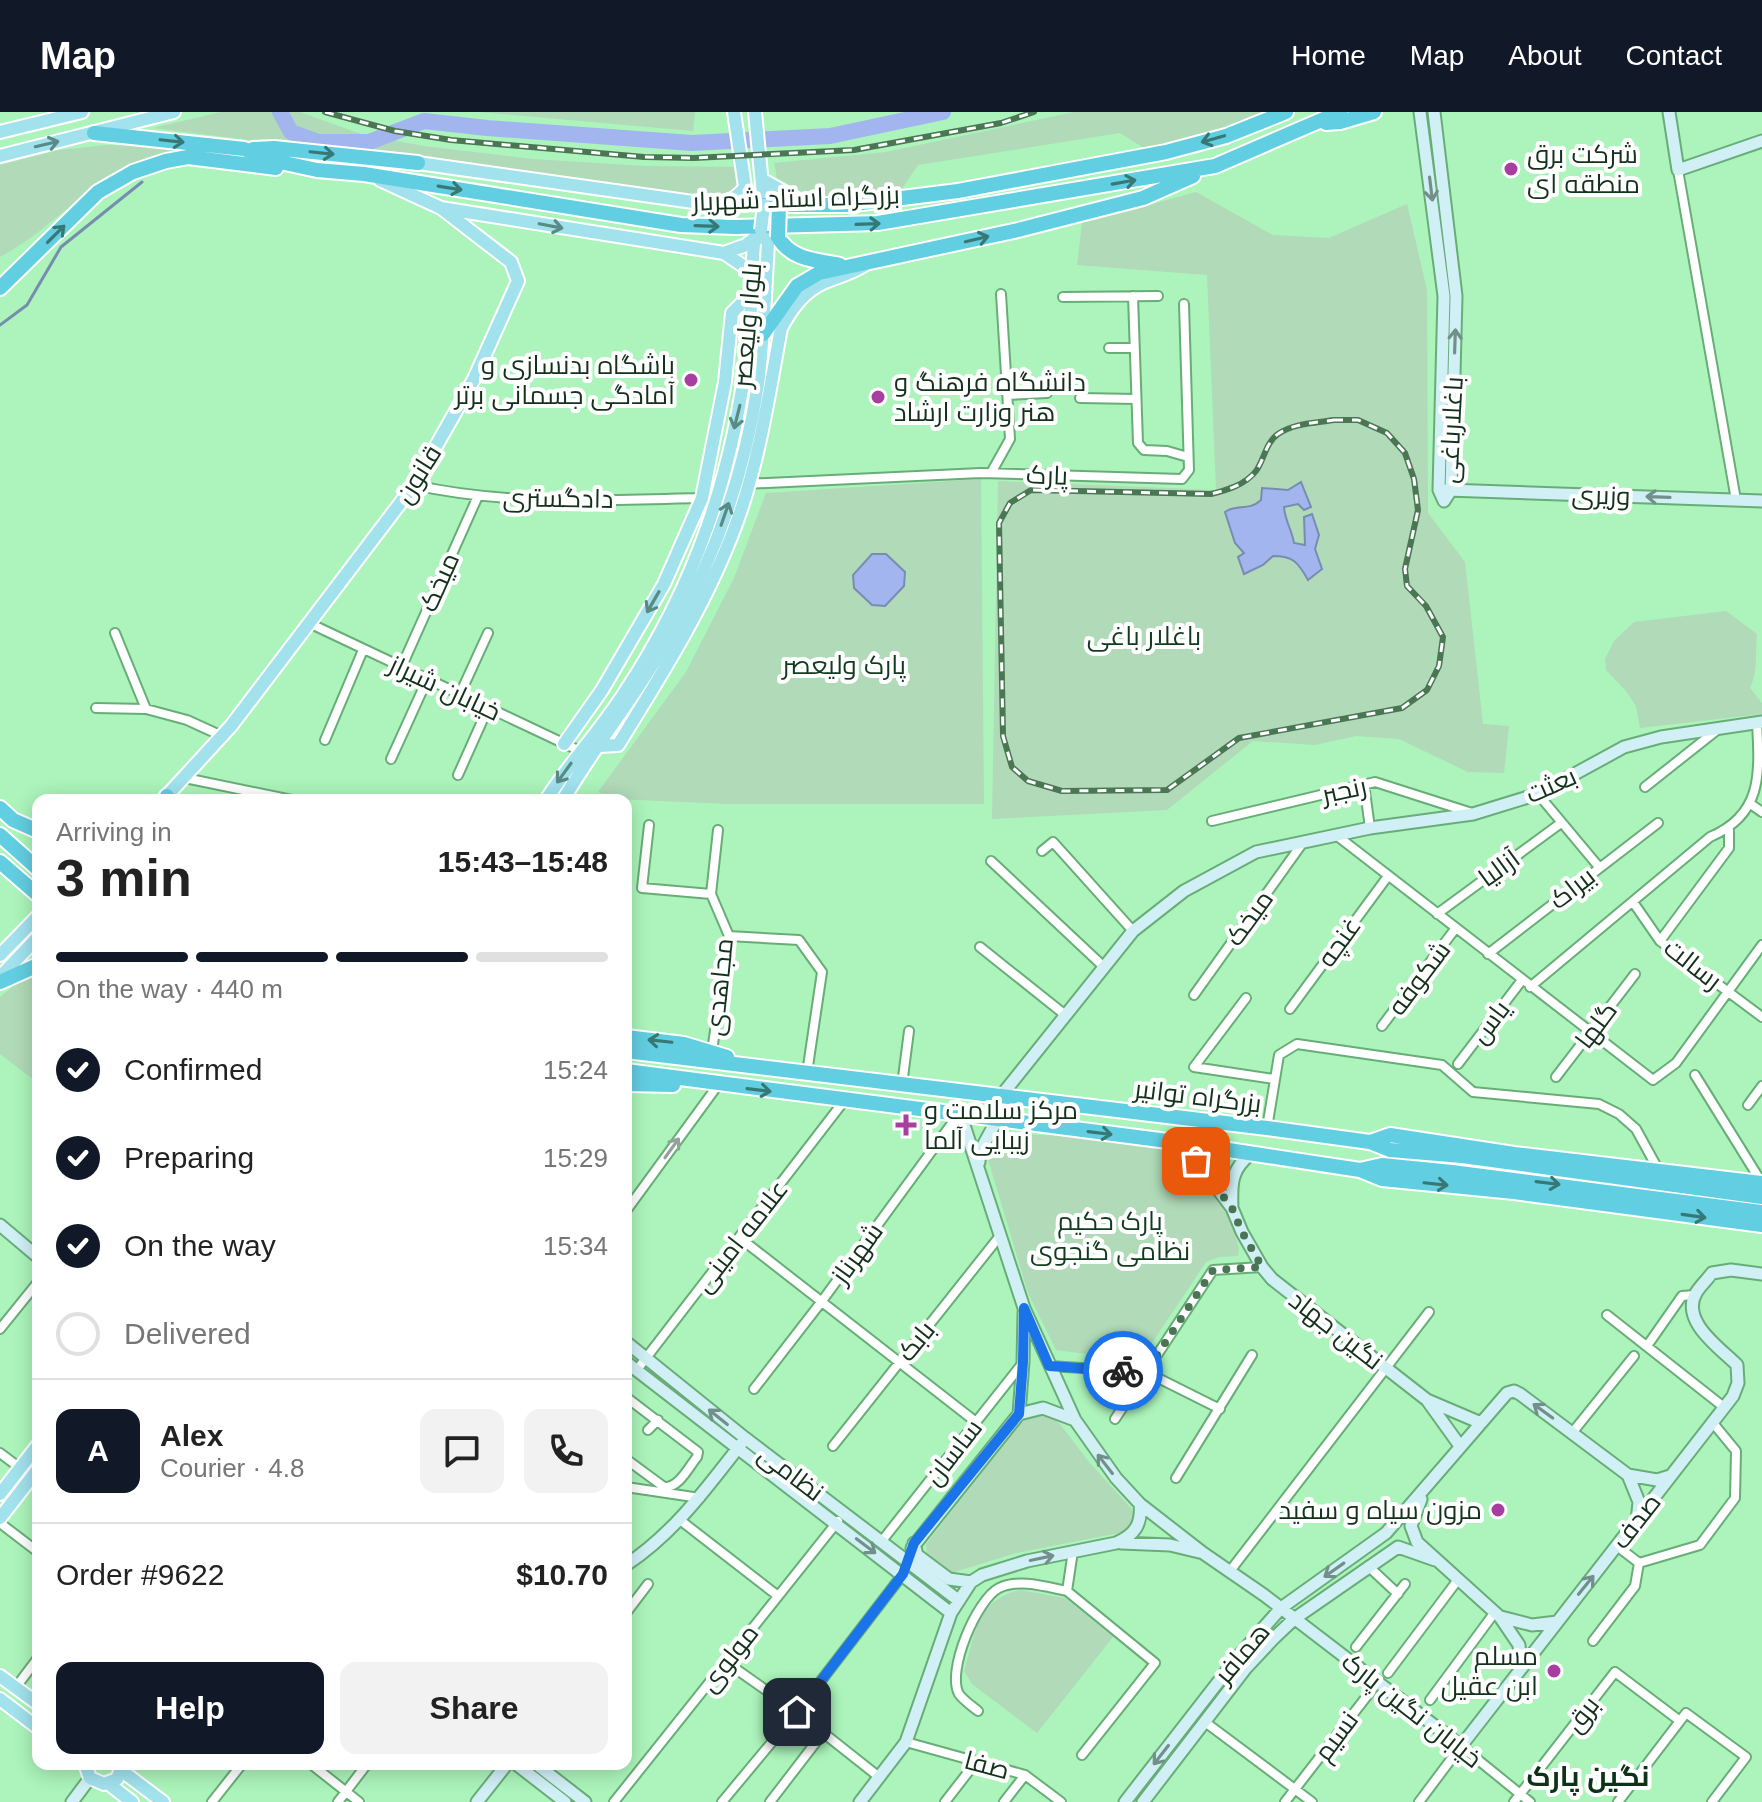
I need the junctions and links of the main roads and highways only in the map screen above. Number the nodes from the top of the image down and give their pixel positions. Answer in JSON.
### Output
{"nodes":[{"id":1,"x":82,"y":112,"type":"edge"},
{"id":2,"x":174,"y":112,"type":"edge"},
{"id":3,"x":734,"y":112,"type":"edge"},
{"id":4,"x":755,"y":112,"type":"edge"},
{"id":5,"x":1286,"y":112,"type":"edge"},
{"id":6,"x":1340,"y":112,"type":"edge"},
{"id":7,"x":1374,"y":112,"type":"edge"},
{"id":8,"x":1420,"y":112,"type":"edge"},
{"id":9,"x":1434,"y":112,"type":"edge"},
{"id":10,"x":1669,"y":112,"type":"edge"},
{"id":11,"x":1318,"y":123,"type":"junction"},
{"id":12,"x":0,"y":132,"type":"edge"},
{"id":13,"x":94,"y":133,"type":"junction"},
{"id":14,"x":1762,"y":141,"type":"edge"},
{"id":15,"x":244,"y":149,"type":"junction"},
{"id":16,"x":0,"y":156,"type":"edge"},
{"id":17,"x":418,"y":163,"type":"joint"},
{"id":18,"x":1215,"y":166,"type":"junction"},
{"id":19,"x":317,"y":170,"type":"junction"},
{"id":20,"x":370,"y":175,"type":"junction"},
{"id":21,"x":763,"y":180,"type":"junction"},
{"id":22,"x":771,"y":205,"type":"junction"},
{"id":23,"x":808,"y":206,"type":"junction"},
{"id":24,"x":441,"y":208,"type":"junction"},
{"id":25,"x":761,"y":230,"type":"junction"},
{"id":26,"x":724,"y":253,"type":"junction"},
{"id":27,"x":869,"y":261,"type":"junction"},
{"id":28,"x":845,"y":266,"type":"junction"},
{"id":29,"x":752,"y":272,"type":"junction"},
{"id":30,"x":0,"y":286,"type":"edge"},
{"id":31,"x":751,"y":294,"type":"junction"},
{"id":32,"x":1450,"y":296,"type":"junction"},
{"id":33,"x":763,"y":334,"type":"junction"},
{"id":34,"x":742,"y":484,"type":"junction"},
{"id":35,"x":1445,"y":490,"type":"joint"},
{"id":36,"x":1762,"y":501,"type":"edge"},
{"id":37,"x":1759,"y":723,"type":"edge"},
{"id":38,"x":564,"y":744,"type":"road end"},
{"id":39,"x":170,"y":794,"type":"edge"},
{"id":40,"x":550,"y":794,"type":"edge"},
{"id":41,"x":567,"y":794,"type":"edge"},
{"id":42,"x":0,"y":808,"type":"edge"},
{"id":43,"x":32,"y":828,"type":"edge"},
{"id":44,"x":0,"y":835,"type":"edge"},
{"id":45,"x":0,"y":862,"type":"edge"},
{"id":46,"x":32,"y":864,"type":"edge"},
{"id":47,"x":32,"y":890,"type":"edge"},
{"id":48,"x":32,"y":922,"type":"edge"},
{"id":49,"x":32,"y":944,"type":"edge"},
{"id":50,"x":0,"y":955,"type":"edge"},
{"id":51,"x":32,"y":967,"type":"edge"},
{"id":52,"x":0,"y":979,"type":"edge"},
{"id":53,"x":632,"y":1038,"type":"edge"},
{"id":54,"x":632,"y":1052,"type":"edge"},
{"id":55,"x":746,"y":1064,"type":"junction"},
{"id":56,"x":632,"y":1072,"type":"edge"},
{"id":57,"x":714,"y":1084,"type":"junction"},
{"id":58,"x":632,"y":1085,"type":"edge"},
{"id":59,"x":1001,"y":1096,"type":"junction"},
{"id":60,"x":959,"y":1116,"type":"junction"},
{"id":61,"x":997,"y":1120,"type":"junction"},
{"id":62,"x":1370,"y":1142,"type":"junction"},
{"id":63,"x":1183,"y":1143,"type":"junction"},
{"id":64,"x":1252,"y":1153,"type":"junction"},
{"id":65,"x":978,"y":1167,"type":"junction"},
{"id":66,"x":1360,"y":1170,"type":"junction"},
{"id":67,"x":1762,"y":1183,"type":"edge"},
{"id":68,"x":1762,"y":1197,"type":"edge"},
{"id":69,"x":1232,"y":1208,"type":"junction"},
{"id":70,"x":1762,"y":1212,"type":"edge"},
{"id":71,"x":0,"y":1225,"type":"edge"},
{"id":72,"x":1762,"y":1225,"type":"edge"},
{"id":73,"x":32,"y":1252,"type":"edge"},
{"id":74,"x":1762,"y":1274,"type":"edge"},
{"id":75,"x":1024,"y":1308,"type":"junction"},
{"id":76,"x":632,"y":1347,"type":"edge"},
{"id":77,"x":632,"y":1367,"type":"edge"},
{"id":78,"x":1427,"y":1400,"type":"junction"},
{"id":79,"x":1019,"y":1414,"type":"junction"},
{"id":80,"x":1075,"y":1420,"type":"junction"},
{"id":81,"x":1481,"y":1423,"type":"junction"},
{"id":82,"x":745,"y":1438,"type":"junction"},
{"id":83,"x":1460,"y":1446,"type":"junction"},
{"id":84,"x":737,"y":1449,"type":"junction"},
{"id":85,"x":32,"y":1453,"type":"edge"},
{"id":86,"x":1628,"y":1475,"type":"junction"},
{"id":87,"x":1671,"y":1476,"type":"junction"},
{"id":88,"x":32,"y":1477,"type":"edge"},
{"id":89,"x":1424,"y":1491,"type":"junction"},
{"id":90,"x":1,"y":1492,"type":"edge"},
{"id":91,"x":14,"y":1500,"type":"junction"},
{"id":92,"x":1140,"y":1504,"type":"junction"},
{"id":93,"x":0,"y":1520,"type":"edge"},
{"id":94,"x":1637,"y":1523,"type":"junction"},
{"id":95,"x":914,"y":1543,"type":"junction"},
{"id":96,"x":1116,"y":1543,"type":"junction"},
{"id":97,"x":1203,"y":1553,"type":"junction"},
{"id":98,"x":632,"y":1560,"type":"edge"},
{"id":99,"x":906,"y":1560,"type":"junction"},
{"id":100,"x":1435,"y":1560,"type":"junction"},
{"id":101,"x":903,"y":1574,"type":"junction"},
{"id":102,"x":971,"y":1582,"type":"junction"},
{"id":103,"x":958,"y":1600,"type":"junction"},
{"id":104,"x":1281,"y":1608,"type":"junction"},
{"id":105,"x":951,"y":1613,"type":"junction"},
{"id":106,"x":1498,"y":1615,"type":"junction"},
{"id":107,"x":1294,"y":1619,"type":"junction"},
{"id":108,"x":1557,"y":1622,"type":"junction"},
{"id":109,"x":1521,"y":1668,"type":"junction"},
{"id":110,"x":0,"y":1676,"type":"edge"},
{"id":111,"x":32,"y":1699,"type":"edge"},
{"id":112,"x":1,"y":1703,"type":"edge"},
{"id":113,"x":1194,"y":1714,"type":"junction"},
{"id":114,"x":1205,"y":1722,"type":"junction"},
{"id":115,"x":32,"y":1724,"type":"edge"},
{"id":116,"x":1461,"y":1746,"type":"joint"},
{"id":117,"x":87,"y":1770,"type":"edge"},
{"id":118,"x":122,"y":1770,"type":"edge"},
{"id":119,"x":126,"y":1770,"type":"edge"},
{"id":120,"x":502,"y":1770,"type":"edge"},
{"id":121,"x":524,"y":1770,"type":"edge"},
{"id":122,"x":544,"y":1770,"type":"edge"},
{"id":123,"x":90,"y":1778,"type":"junction"},
{"id":124,"x":109,"y":1784,"type":"junction"},
{"id":125,"x":1145,"y":1801,"type":"edge"},
{"id":126,"x":72,"y":1802,"type":"edge"},
{"id":127,"x":132,"y":1802,"type":"edge"},
{"id":128,"x":163,"y":1802,"type":"edge"},
{"id":129,"x":477,"y":1802,"type":"edge"},
{"id":130,"x":565,"y":1802,"type":"edge"},
{"id":131,"x":585,"y":1802,"type":"edge"},
{"id":132,"x":860,"y":1802,"type":"edge"},
{"id":133,"x":1125,"y":1802,"type":"edge"}],
"edges":[{"from":1,"to":12,"type":"main road"},
{"from":2,"to":13,"type":"main road"},
{"from":3,"to":17,"type":"main road"},
{"from":4,"to":21,"type":"main road"},
{"from":5,"to":23,"type":"highway","name":"بزرگراه استاد شهریار","one_way":true},
{"from":6,"to":11,"type":"highway","name":"بزرگراه استاد شهریار"},
{"from":7,"to":11,"type":"highway"},
{"from":8,"to":32,"type":"main road","name":"باغلارباغی","one_way":true},
{"from":9,"to":32,"type":"main road","name":"باغلارباغی"},
{"from":10,"to":14,"type":"main road"},
{"from":11,"to":18,"type":"highway","name":"بزرگراه استاد شهریار"},
{"from":13,"to":15,"type":"highway","name":"بزرگراه استاد شهریار","one_way":true},
{"from":16,"to":13,"type":"main road","one_way":true},
{"from":15,"to":17,"type":"highway","name":"بزرگراه استاد شهریار","one_way":true},
{"from":15,"to":19,"type":"highway","name":"بزرگراه استاد شهریار"},
{"from":20,"to":18,"type":"highway","name":"بزرگراه استاد شهریار","one_way":true},
{"from":27,"to":18,"type":"highway","one_way":true},
{"from":19,"to":20,"type":"highway","name":"بزرگراه استاد شهریار"},
{"from":30,"to":19,"type":"highway","one_way":true},
{"from":20,"to":24,"type":"main road"},
{"from":21,"to":22,"type":"main road"},
{"from":21,"to":23,"type":"main road"},
{"from":22,"to":23,"type":"highway","name":"بزرگراه استاد شهریار"},
{"from":22,"to":25,"type":"main road","bridge":true},
{"from":22,"to":28,"type":"highway","bridge":true},
{"from":24,"to":26,"type":"main road","one_way":true},
{"from":24,"to":39,"type":"main road","name":"قانون"},
{"from":25,"to":26,"type":"main road"},
{"from":25,"to":29,"type":"main road","name":"بلوار ولیعصر"},
{"from":25,"to":33,"type":"main road","name":"بلوار ولیعصر"},
{"from":26,"to":29,"type":"main road"},
{"from":27,"to":28,"type":"highway"},
{"from":27,"to":34,"type":"main road"},
{"from":28,"to":33,"type":"highway"},
{"from":29,"to":31,"type":"main road","name":"بلوار ولیعصر"},
{"from":31,"to":38,"type":"main road","one_way":true},
{"from":31,"to":40,"type":"main road","name":"بلوار ولیعصر","one_way":true},
{"from":32,"to":35,"type":"main road","name":"باغلارباغی"},
{"from":33,"to":34,"type":"main road","name":"بلوار ولیعصر"},
{"from":41,"to":34,"type":"main road","name":"بلوار ولیعصر","one_way":true},
{"from":36,"to":35,"type":"main road","name":"وزیری","one_way":true},
{"from":37,"to":59,"type":"main road","name":"بعثت"},
{"from":42,"to":43,"type":"highway"},
{"from":44,"to":46,"type":"highway"},
{"from":45,"to":47,"type":"highway"},
{"from":48,"to":50,"type":"main road"},
{"from":49,"to":52,"type":"main road"},
{"from":51,"to":52,"type":"highway"},
{"from":55,"to":53,"type":"highway","one_way":true},
{"from":54,"to":55,"type":"highway","name":"بزرگراه توانیر"},
{"from":55,"to":59,"type":"highway","name":"بزرگراه توانیر"},
{"from":56,"to":57,"type":"highway","name":"بزرگراه توانیر"},
{"from":57,"to":58,"type":"highway"},
{"from":57,"to":60,"type":"highway","name":"بزرگراه توانیر","one_way":true},
{"from":59,"to":62,"type":"highway","name":"بزرگراه توانیر"},
{"from":60,"to":61,"type":"highway","name":"بزرگراه توانیر"},
{"from":60,"to":65,"type":"main road","name":"خیابان نگین پارک"},
{"from":61,"to":63,"type":"highway","name":"بزرگراه توانیر","one_way":true},
{"from":61,"to":65,"type":"main road"},
{"from":62,"to":67,"type":"highway"},
{"from":62,"to":68,"type":"highway","name":"بزرگراه توانیر"},
{"from":63,"to":64,"type":"highway","name":"بزرگراه توانیر"},
{"from":63,"to":69,"type":"main road","name":"نگین جهاد"},
{"from":64,"to":66,"type":"highway","name":"بزرگراه توانیر"},
{"from":64,"to":69,"type":"main road"},
{"from":65,"to":75,"type":"main road","name":"خیابان نگین پارک"},
{"from":66,"to":70,"type":"highway","name":"بزرگراه توانیر","one_way":true},
{"from":66,"to":72,"type":"highway","one_way":true},
{"from":69,"to":78,"type":"main road","name":"نگین جهاد"},
{"from":71,"to":73,"type":"main road"},
{"from":74,"to":87,"type":"main road","name":"صدف"},
{"from":75,"to":79,"type":"main road"},
{"from":75,"to":80,"type":"main road","name":"خیابان نگین پارک"},
{"from":82,"to":76,"type":"main road","name":"نظامی","one_way":true},
{"from":77,"to":84,"type":"main road","name":"نظامی"},
{"from":78,"to":81,"type":"main road"},
{"from":78,"to":83,"type":"main road"},
{"from":79,"to":80,"type":"main road"},
{"from":79,"to":95,"type":"main road"},
{"from":92,"to":80,"type":"main road","name":"خیابان نگین پارک","one_way":true},
{"from":81,"to":83,"type":"main road"},
{"from":86,"to":81,"type":"main road","one_way":true},
{"from":82,"to":84,"type":"main road"},
{"from":82,"to":99,"type":"main road","name":"نظامی"},
{"from":83,"to":89,"type":"main road"},
{"from":84,"to":98,"type":"main road"},
{"from":84,"to":101,"type":"main road","name":"نظامی","one_way":true},
{"from":85,"to":90,"type":"main road"},
{"from":86,"to":87,"type":"main road"},
{"from":86,"to":94,"type":"main road"},
{"from":87,"to":94,"type":"main road","name":"صدف"},
{"from":88,"to":91,"type":"main road"},
{"from":89,"to":100,"type":"main road"},
{"from":89,"to":104,"type":"main road","name":"همافر","one_way":true},
{"from":90,"to":91,"type":"main road"},
{"from":91,"to":93,"type":"main road"},
{"from":92,"to":96,"type":"main road"},
{"from":92,"to":97,"type":"main road","name":"خیابان نگین پارک"},
{"from":108,"to":94,"type":"main road","name":"صدف","one_way":true},
{"from":95,"to":99,"type":"main road"},
{"from":95,"to":102,"type":"main road"},
{"from":96,"to":97,"type":"main road"},
{"from":102,"to":96,"type":"main road","one_way":true},
{"from":97,"to":104,"type":"main road","name":"خیابان نگین پارک"},
{"from":99,"to":101,"type":"main road"},
{"from":99,"to":103,"type":"main road","name":"نظامی"},
{"from":100,"to":106,"type":"main road"},
{"from":100,"to":107,"type":"main road","name":"همافر"},
{"from":101,"to":105,"type":"main road","name":"نظامی"},
{"from":102,"to":103,"type":"main road"},
{"from":103,"to":105,"type":"main road"},
{"from":104,"to":107,"type":"main road","name":"خیابان نگین پارک"},
{"from":104,"to":113,"type":"main road","name":"همافر"},
{"from":105,"to":132,"type":"main road"},
{"from":106,"to":108,"type":"main road"},
{"from":106,"to":109,"type":"main road"},
{"from":107,"to":114,"type":"main road","name":"همافر"},
{"from":107,"to":116,"type":"main road","name":"خیابان نگین پارک"},
{"from":108,"to":109,"type":"main road","name":"صدف"},
{"from":109,"to":116,"type":"main road","name":"صدف"},
{"from":110,"to":111,"type":"main road"},
{"from":112,"to":115,"type":"main road"},
{"from":113,"to":114,"type":"main road"},
{"from":113,"to":133,"type":"main road","name":"همافر","one_way":true},
{"from":114,"to":125,"type":"main road","name":"همافر"},
{"from":117,"to":123,"type":"main road"},
{"from":118,"to":124,"type":"main road"},
{"from":119,"to":128,"type":"main road"},
{"from":120,"to":129,"type":"main road"},
{"from":121,"to":130,"type":"main road"},
{"from":122,"to":131,"type":"main road"},
{"from":123,"to":124,"type":"main road"},
{"from":123,"to":126,"type":"main road"},
{"from":124,"to":127,"type":"main road"}]}
